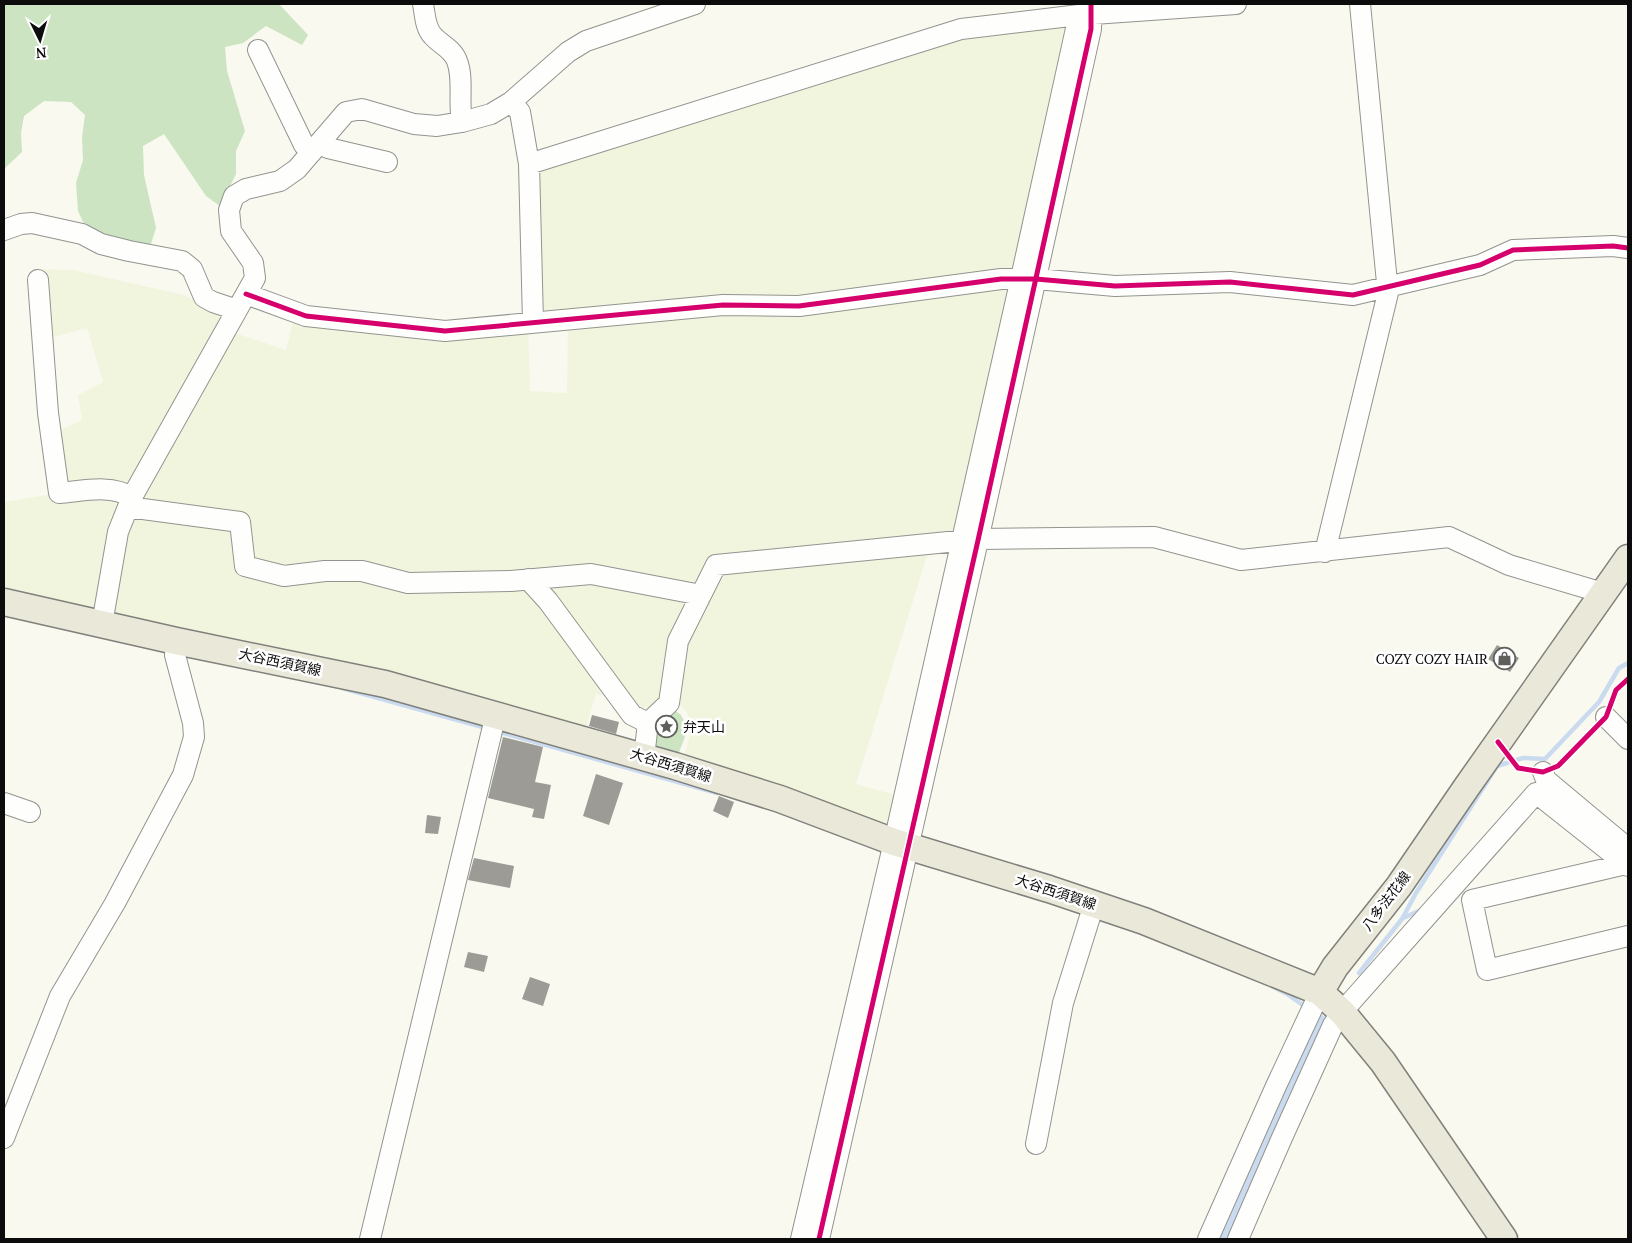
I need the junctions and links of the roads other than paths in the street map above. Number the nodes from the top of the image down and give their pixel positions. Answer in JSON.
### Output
{"nodes":[{"id":1,"x":422,"y":4,"type":"edge"},
{"id":2,"x":695,"y":4,"type":"edge"},
{"id":3,"x":1236,"y":4,"type":"edge"},
{"id":4,"x":1360,"y":4,"type":"edge"},
{"id":5,"x":1087,"y":11,"type":"edge"},
{"id":6,"x":258,"y":50,"type":"dead end"},
{"id":7,"x":511,"y":102,"type":"junction"},
{"id":8,"x":462,"y":122,"type":"junction"},
{"id":9,"x":315,"y":148,"type":"junction"},
{"id":10,"x":387,"y":162,"type":"dead end"},
{"id":11,"x":529,"y":164,"type":"junction"},
{"id":12,"x":4,"y":230,"type":"edge"},
{"id":13,"x":1628,"y":248,"type":"edge"},
{"id":14,"x":1028,"y":279,"type":"junction"},
{"id":15,"x":38,"y":280,"type":"dead end"},
{"id":16,"x":1389,"y":286,"type":"junction"},
{"id":17,"x":241,"y":302,"type":"junction"},
{"id":18,"x":533,"y":322,"type":"junction"},
{"id":19,"x":130,"y":502,"type":"junction"},
{"id":20,"x":970,"y":540,"type":"junction"},
{"id":21,"x":1325,"y":552,"type":"junction"},
{"id":22,"x":1628,"y":558,"type":"edge"},
{"id":23,"x":528,"y":580,"type":"junction"},
{"id":24,"x":1603,"y":594,"type":"junction"},
{"id":25,"x":701,"y":595,"type":"junction"},
{"id":26,"x":4,"y":602,"type":"edge"},
{"id":27,"x":102,"y":624,"type":"junction"},
{"id":28,"x":176,"y":641,"type":"junction"},
{"id":29,"x":496,"y":714,"type":"junction"},
{"id":30,"x":1606,"y":717,"type":"dead end"},
{"id":31,"x":648,"y":723,"type":"junction"},
{"id":32,"x":1628,"y":740,"type":"edge"},
{"id":33,"x":644,"y":757,"type":"junction"},
{"id":34,"x":1543,"y":772,"type":"dead end"},
{"id":35,"x":4,"y":803,"type":"edge"},
{"id":36,"x":30,"y":812,"type":"dead end"},
{"id":37,"x":902,"y":845,"type":"junction"},
{"id":38,"x":1627,"y":859,"type":"edge"},
{"id":39,"x":1094,"y":904,"type":"junction"},
{"id":40,"x":1628,"y":936,"type":"edge"},
{"id":41,"x":1320,"y":992,"type":"junction"},
{"id":42,"x":1342,"y":1012,"type":"junction"},
{"id":43,"x":12,"y":1095,"type":"edge"},
{"id":44,"x":4,"y":1138,"type":"edge"},
{"id":45,"x":1036,"y":1144,"type":"dead end"},
{"id":46,"x":370,"y":1239,"type":"edge"},
{"id":47,"x":802,"y":1239,"type":"edge"},
{"id":48,"x":820,"y":1239,"type":"edge"},
{"id":49,"x":1208,"y":1239,"type":"edge"},
{"id":50,"x":1238,"y":1239,"type":"edge"},
{"id":51,"x":1504,"y":1239,"type":"edge"}],
"edges":[{"from":1,"to":8,"type":"street"},
{"from":2,"to":7,"type":"street"},
{"from":3,"to":5,"type":"street"},
{"from":4,"to":16,"type":"street"},
{"from":5,"to":11,"type":"street"},
{"from":5,"to":14,"type":"street"},
{"from":6,"to":9,"type":"street"},
{"from":7,"to":8,"type":"street"},
{"from":7,"to":11,"type":"street"},
{"from":8,"to":9,"type":"street"},
{"from":9,"to":10,"type":"street"},
{"from":9,"to":17,"type":"street"},
{"from":11,"to":18,"type":"street"},
{"from":12,"to":17,"type":"street"},
{"from":13,"to":16,"type":"street"},
{"from":14,"to":16,"type":"street"},
{"from":14,"to":18,"type":"street"},
{"from":14,"to":20,"type":"street"},
{"from":15,"to":19,"type":"street"},
{"from":16,"to":21,"type":"street"},
{"from":17,"to":18,"type":"street"},
{"from":17,"to":19,"type":"street"},
{"from":19,"to":23,"type":"street"},
{"from":19,"to":27,"type":"street"},
{"from":20,"to":21,"type":"street"},
{"from":20,"to":25,"type":"street"},
{"from":20,"to":37,"type":"street"},
{"from":21,"to":24,"type":"street"},
{"from":22,"to":24,"type":"main road","name":"八多法花線"},
{"from":23,"to":25,"type":"street"},
{"from":23,"to":31,"type":"street"},
{"from":24,"to":41,"type":"main road","name":"八多法花線"},
{"from":25,"to":31,"type":"street"},
{"from":26,"to":27,"type":"main road","name":"大谷西須賀線"},
{"from":27,"to":28,"type":"main road","name":"大谷西須賀線"},
{"from":28,"to":29,"type":"main road","name":"大谷西須賀線"},
{"from":28,"to":43,"type":"street"},
{"from":29,"to":33,"type":"main road","name":"大谷西須賀線"},
{"from":29,"to":46,"type":"street"},
{"from":30,"to":32,"type":"street"},
{"from":31,"to":33,"type":"street"},
{"from":33,"to":37,"type":"main road","name":"大谷西須賀線"},
{"from":34,"to":38,"type":"street"},
{"from":35,"to":36,"type":"street"},
{"from":37,"to":39,"type":"main road","name":"大谷西須賀線"},
{"from":37,"to":47,"type":"street"},
{"from":37,"to":48,"type":"street"},
{"from":38,"to":40,"type":"street"},
{"from":38,"to":42,"type":"street"},
{"from":39,"to":41,"type":"main road","name":"大谷西須賀線"},
{"from":39,"to":45,"type":"street"},
{"from":41,"to":42,"type":"main road"},
{"from":41,"to":49,"type":"street"},
{"from":42,"to":50,"type":"street"},
{"from":42,"to":51,"type":"main road"},
{"from":43,"to":44,"type":"street"}]}
